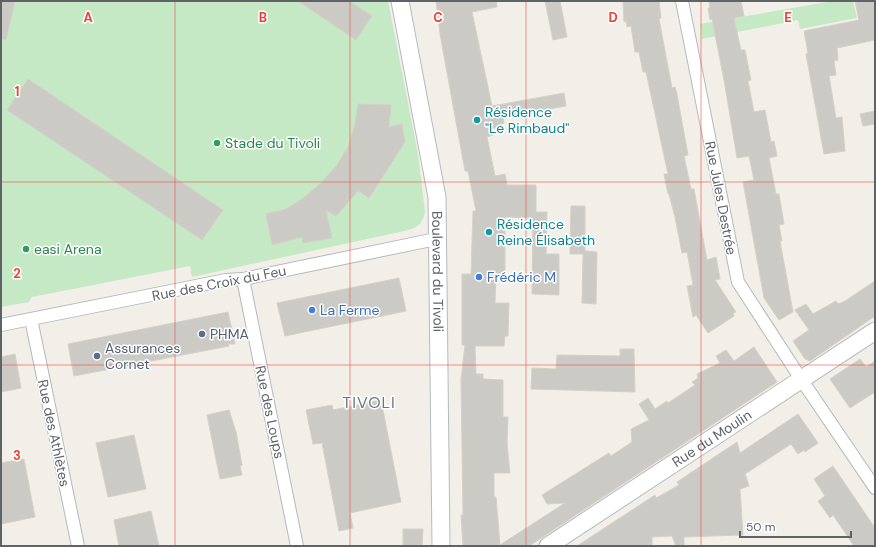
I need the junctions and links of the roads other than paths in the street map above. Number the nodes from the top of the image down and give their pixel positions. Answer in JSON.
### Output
{"nodes":[{"id":1,"x":400,"y":1,"type":"edge"},
{"id":2,"x":682,"y":1,"type":"edge"},
{"id":3,"x":436,"y":239,"type":"junction"},
{"id":4,"x":243,"y":279,"type":"junction"},
{"id":5,"x":31,"y":319,"type":"junction"},
{"id":6,"x":1,"y":325,"type":"edge"},
{"id":7,"x":875,"y":331,"type":"edge"},
{"id":8,"x":801,"y":379,"type":"junction"},
{"id":9,"x":875,"y":488,"type":"edge"},
{"id":10,"x":78,"y":546,"type":"edge"},
{"id":11,"x":297,"y":546,"type":"edge"},
{"id":12,"x":441,"y":546,"type":"edge"},
{"id":13,"x":548,"y":546,"type":"edge"}],
"edges":[{"from":1,"to":3,"type":"street","name":"Boulevard du Tivoli"},
{"from":2,"to":8,"type":"street","name":"Rue Jules Destrée"},
{"from":3,"to":4,"type":"street","name":"Rue des Croix du Feu"},
{"from":3,"to":12,"type":"street","name":"Boulevard du Tivoli"},
{"from":4,"to":5,"type":"street","name":"Rue des Croix du Feu"},
{"from":4,"to":11,"type":"street","name":"Rue des Loups"},
{"from":5,"to":6,"type":"street","name":"Rue des Croix du Feu"},
{"from":5,"to":10,"type":"street","name":"Rue des Athlètes"},
{"from":7,"to":8,"type":"street","name":"Rue du Moulin"},
{"from":8,"to":9,"type":"street","name":"Rue Jules Destrée"},
{"from":8,"to":13,"type":"street","name":"Rue du Moulin"}]}
